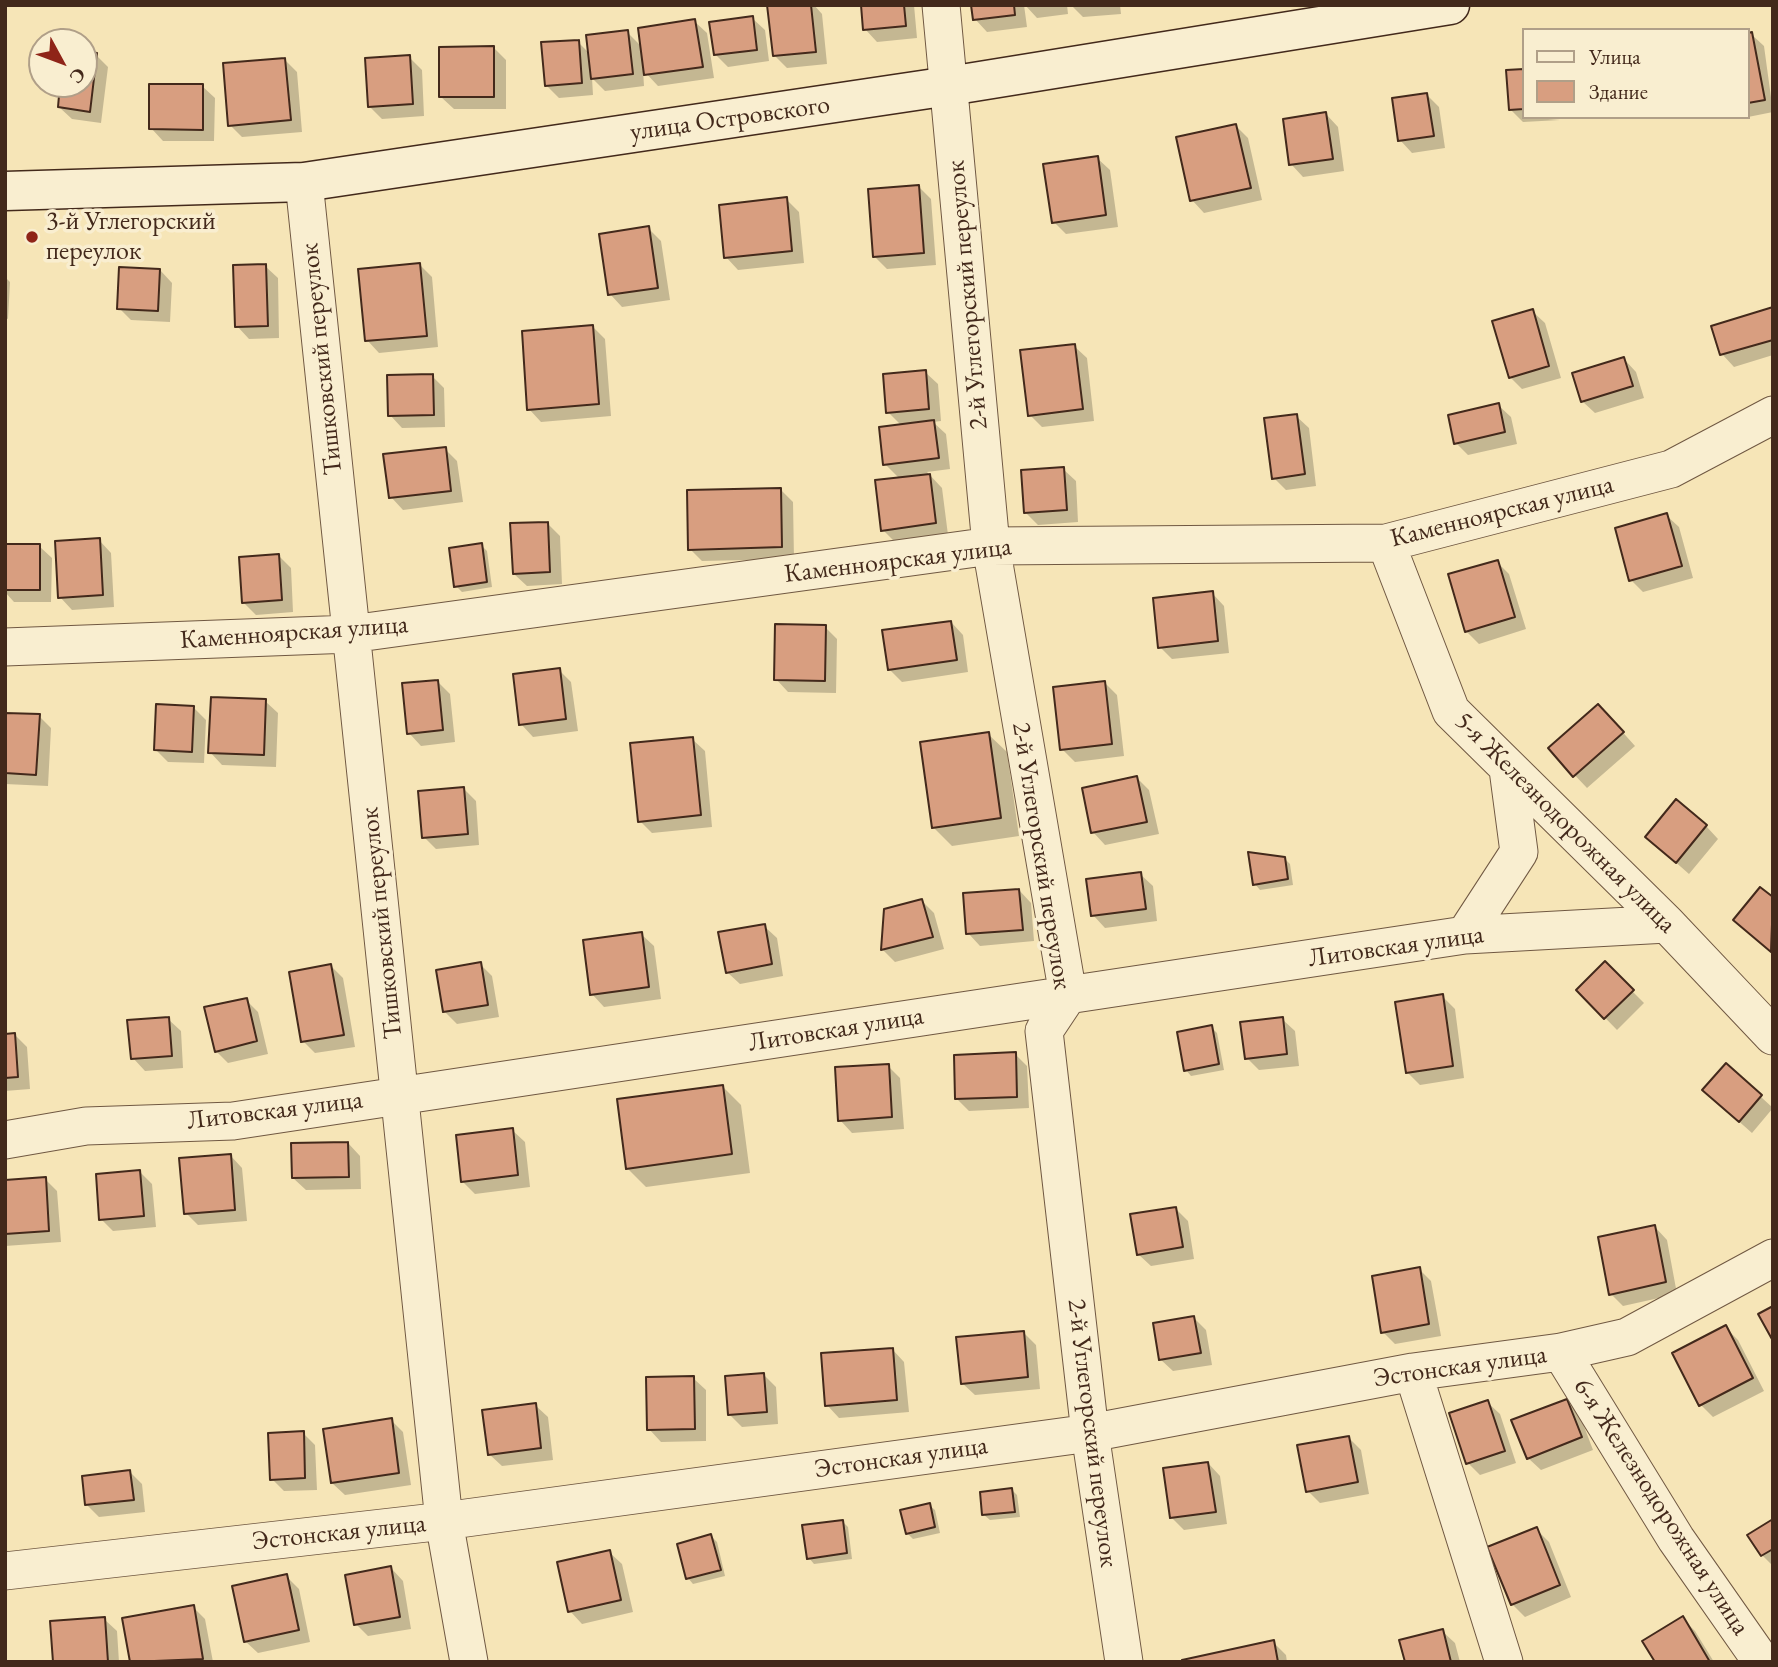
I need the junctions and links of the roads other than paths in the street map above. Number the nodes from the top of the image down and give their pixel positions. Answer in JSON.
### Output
{"nodes":[{"id":1,"x":941,"y":5,"type":"edge"},
{"id":2,"x":1450,"y":5,"type":"edge"},
{"id":3,"x":950,"y":86,"type":"junction"},
{"id":4,"x":304,"y":182,"type":"junction"},
{"id":5,"x":5,"y":191,"type":"edge"},
{"id":6,"x":1773,"y":415,"type":"edge"},
{"id":7,"x":1386,"y":543,"type":"junction"},
{"id":8,"x":991,"y":546,"type":"junction"},
{"id":9,"x":351,"y":634,"type":"junction"},
{"id":10,"x":5,"y":647,"type":"edge"},
{"id":11,"x":1508,"y":769,"type":"junction"},
{"id":12,"x":1667,"y":923,"type":"junction"},
{"id":13,"x":1465,"y":936,"type":"junction"},
{"id":14,"x":1068,"y":995,"type":"junction"},
{"id":15,"x":1773,"y":1036,"type":"edge"},
{"id":16,"x":400,"y":1096,"type":"junction"},
{"id":17,"x":5,"y":1140,"type":"edge"},
{"id":18,"x":1773,"y":1258,"type":"edge"},
{"id":19,"x":1561,"y":1352,"type":"junction"},
{"id":20,"x":1413,"y":1372,"type":"junction"},
{"id":21,"x":1090,"y":1433,"type":"junction"},
{"id":22,"x":443,"y":1521,"type":"junction"},
{"id":23,"x":5,"y":1570,"type":"edge"},
{"id":24,"x":469,"y":1662,"type":"edge"},
{"id":25,"x":1124,"y":1662,"type":"edge"},
{"id":26,"x":1504,"y":1662,"type":"edge"},
{"id":27,"x":1762,"y":1662,"type":"edge"}],
"edges":[{"from":1,"to":3,"type":"street","name":"2-й Углегорский переулок"},
{"from":2,"to":3,"type":"street","name":"улица Островского"},
{"from":3,"to":4,"type":"street","name":"улица Островского"},
{"from":3,"to":8,"type":"street","name":"2-й Углегорский переулок"},
{"from":4,"to":5,"type":"street","name":"улица Островского"},
{"from":4,"to":9,"type":"street","name":"Тишковский переулок"},
{"from":6,"to":7,"type":"street","name":"Каменноярская улица"},
{"from":7,"to":8,"type":"street","name":"Каменноярская улица"},
{"from":7,"to":11,"type":"street","name":"5-я Железнодорожная улица"},
{"from":8,"to":9,"type":"street","name":"Каменноярская улица"},
{"from":8,"to":14,"type":"street","name":"2-й Углегорский переулок"},
{"from":9,"to":10,"type":"street","name":"Каменноярская улица"},
{"from":9,"to":16,"type":"street","name":"Тишковский переулок"},
{"from":11,"to":12,"type":"street","name":"5-я Железнодорожная улица"},
{"from":11,"to":13,"type":"street"},
{"from":12,"to":13,"type":"street","name":"Литовская улица"},
{"from":12,"to":15,"type":"street","name":"5-я Железнодорожная улица"},
{"from":13,"to":14,"type":"street","name":"Литовская улица"},
{"from":14,"to":16,"type":"street","name":"Литовская улица"},
{"from":14,"to":21,"type":"street","name":"2-й Углегорский переулок"},
{"from":16,"to":17,"type":"street","name":"Литовская улица"},
{"from":16,"to":22,"type":"street","name":"Тишковский переулок"},
{"from":18,"to":19,"type":"street","name":"Эстонская улица"},
{"from":19,"to":20,"type":"street","name":"Эстонская улица"},
{"from":19,"to":27,"type":"street","name":"6-я Железнодорожная улица"},
{"from":20,"to":21,"type":"street","name":"Эстонская улица"},
{"from":20,"to":26,"type":"street"},
{"from":21,"to":22,"type":"street","name":"Эстонская улица"},
{"from":21,"to":25,"type":"street","name":"2-й Углегорский переулок"},
{"from":22,"to":23,"type":"street","name":"Эстонская улица"},
{"from":22,"to":24,"type":"street","name":"Тишковский переулок"}]}
